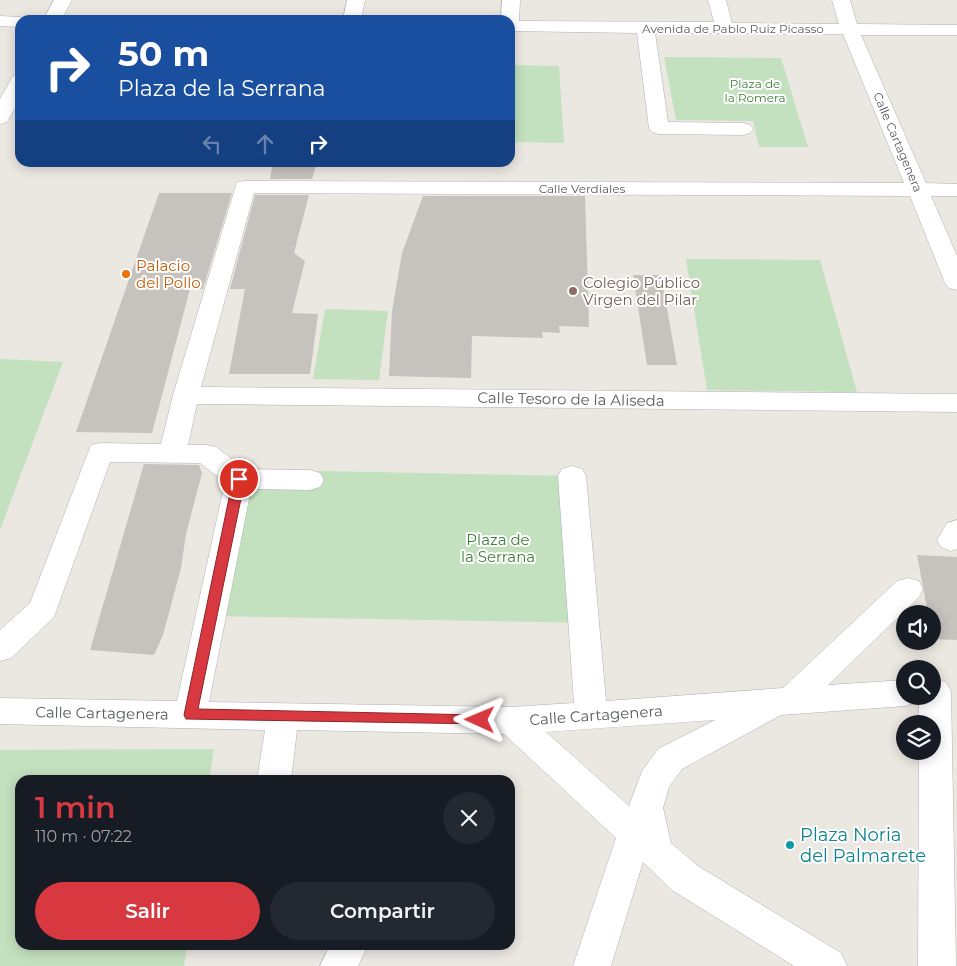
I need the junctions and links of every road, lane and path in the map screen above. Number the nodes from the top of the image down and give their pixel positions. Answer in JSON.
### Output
{"nodes":[{"id":1,"x":63,"y":0,"type":"edge"},
{"id":2,"x":356,"y":0,"type":"edge"},
{"id":3,"x":511,"y":0,"type":"edge"},
{"id":4,"x":717,"y":0,"type":"edge"},
{"id":5,"x":841,"y":0,"type":"edge"},
{"id":6,"x":55,"y":15,"type":"edge"},
{"id":7,"x":353,"y":15,"type":"edge"},
{"id":8,"x":510,"y":15,"type":"edge"},
{"id":9,"x":0,"y":21,"type":"edge"},
{"id":10,"x":15,"y":22,"type":"edge"},
{"id":11,"x":515,"y":26,"type":"edge"},
{"id":12,"x":645,"y":27,"type":"junction"},
{"id":13,"x":724,"y":28,"type":"junction"},
{"id":14,"x":850,"y":29,"type":"junction"},
{"id":15,"x":957,"y":30,"type":"edge"},
{"id":16,"x":15,"y":90,"type":"edge"},
{"id":17,"x":0,"y":118,"type":"edge"},
{"id":18,"x":743,"y":129,"type":"dead end"},
{"id":19,"x":918,"y":189,"type":"junction"},
{"id":20,"x":957,"y":190,"type":"edge"},
{"id":21,"x":956,"y":280,"type":"edge"},
{"id":22,"x":186,"y":394,"type":"junction"},
{"id":23,"x":957,"y":403,"type":"edge"},
{"id":24,"x":172,"y":454,"type":"junction"},
{"id":25,"x":572,"y":476,"type":"dead end"},
{"id":26,"x":239,"y":479,"type":"junction"},
{"id":27,"x":310,"y":480,"type":"dead end"},
{"id":28,"x":908,"y":589,"type":"dead end"},
{"id":29,"x":0,"y":649,"type":"edge"},
{"id":30,"x":896,"y":693,"type":"edge"},
{"id":31,"x":786,"y":701,"type":"junction"},
{"id":32,"x":932,"y":705,"type":"edge"},
{"id":33,"x":0,"y":711,"type":"edge"},
{"id":34,"x":190,"y":715,"type":"junction"},
{"id":35,"x":590,"y":715,"type":"junction"},
{"id":36,"x":283,"y":717,"type":"junction"},
{"id":37,"x":512,"y":721,"type":"junction"},
{"id":38,"x":275,"y":775,"type":"edge"},
{"id":39,"x":645,"y":841,"type":"junction"},
{"id":40,"x":347,"y":950,"type":"edge"},
{"id":41,"x":339,"y":966,"type":"edge"},
{"id":42,"x":592,"y":966,"type":"edge"},
{"id":43,"x":828,"y":966,"type":"edge"},
{"id":44,"x":937,"y":966,"type":"edge"}],
"edges":[{"from":1,"to":6,"type":"street"},
{"from":2,"to":7,"type":"street"},
{"from":3,"to":8,"type":"street"},
{"from":4,"to":13,"type":"street"},
{"from":5,"to":14,"type":"street","name":"Calle Cartagenera"},
{"from":9,"to":10,"type":"street"},
{"from":11,"to":12,"type":"street","name":"Avenida de Pablo Ruiz Picasso"},
{"from":12,"to":13,"type":"street","name":"Avenida de Pablo Ruiz Picasso"},
{"from":12,"to":18,"type":"street"},
{"from":13,"to":14,"type":"street","name":"Avenida de Pablo Ruiz Picasso"},
{"from":14,"to":15,"type":"street","name":"Avenida de Pablo Ruiz Picasso"},
{"from":14,"to":19,"type":"street","name":"Calle Cartagenera"},
{"from":16,"to":17,"type":"street"},
{"from":19,"to":20,"type":"street","name":"Calle Verdiales"},
{"from":19,"to":21,"type":"street","name":"Calle Cartagenera"},
{"from":19,"to":22,"type":"street","name":"Calle Verdiales"},
{"from":22,"to":23,"type":"street","name":"Calle Tesoro de la Aliseda"},
{"from":22,"to":24,"type":"street"},
{"from":24,"to":26,"type":"street"},
{"from":24,"to":29,"type":"street"},
{"from":25,"to":35,"type":"street"},
{"from":26,"to":27,"type":"street"},
{"from":26,"to":34,"type":"street"},
{"from":28,"to":31,"type":"street"},
{"from":30,"to":31,"type":"street","name":"Calle Cartagenera"},
{"from":31,"to":35,"type":"street","name":"Calle Cartagenera"},
{"from":31,"to":39,"type":"street"},
{"from":32,"to":44,"type":"street"},
{"from":33,"to":34,"type":"street","name":"Calle Cartagenera"},
{"from":34,"to":36,"type":"street","name":"Calle Cartagenera"},
{"from":35,"to":37,"type":"street","name":"Calle Cartagenera"},
{"from":36,"to":37,"type":"street","name":"Calle Cartagenera"},
{"from":36,"to":38,"type":"street"},
{"from":37,"to":39,"type":"street"},
{"from":39,"to":42,"type":"street"},
{"from":39,"to":43,"type":"street"},
{"from":40,"to":41,"type":"street"}]}
